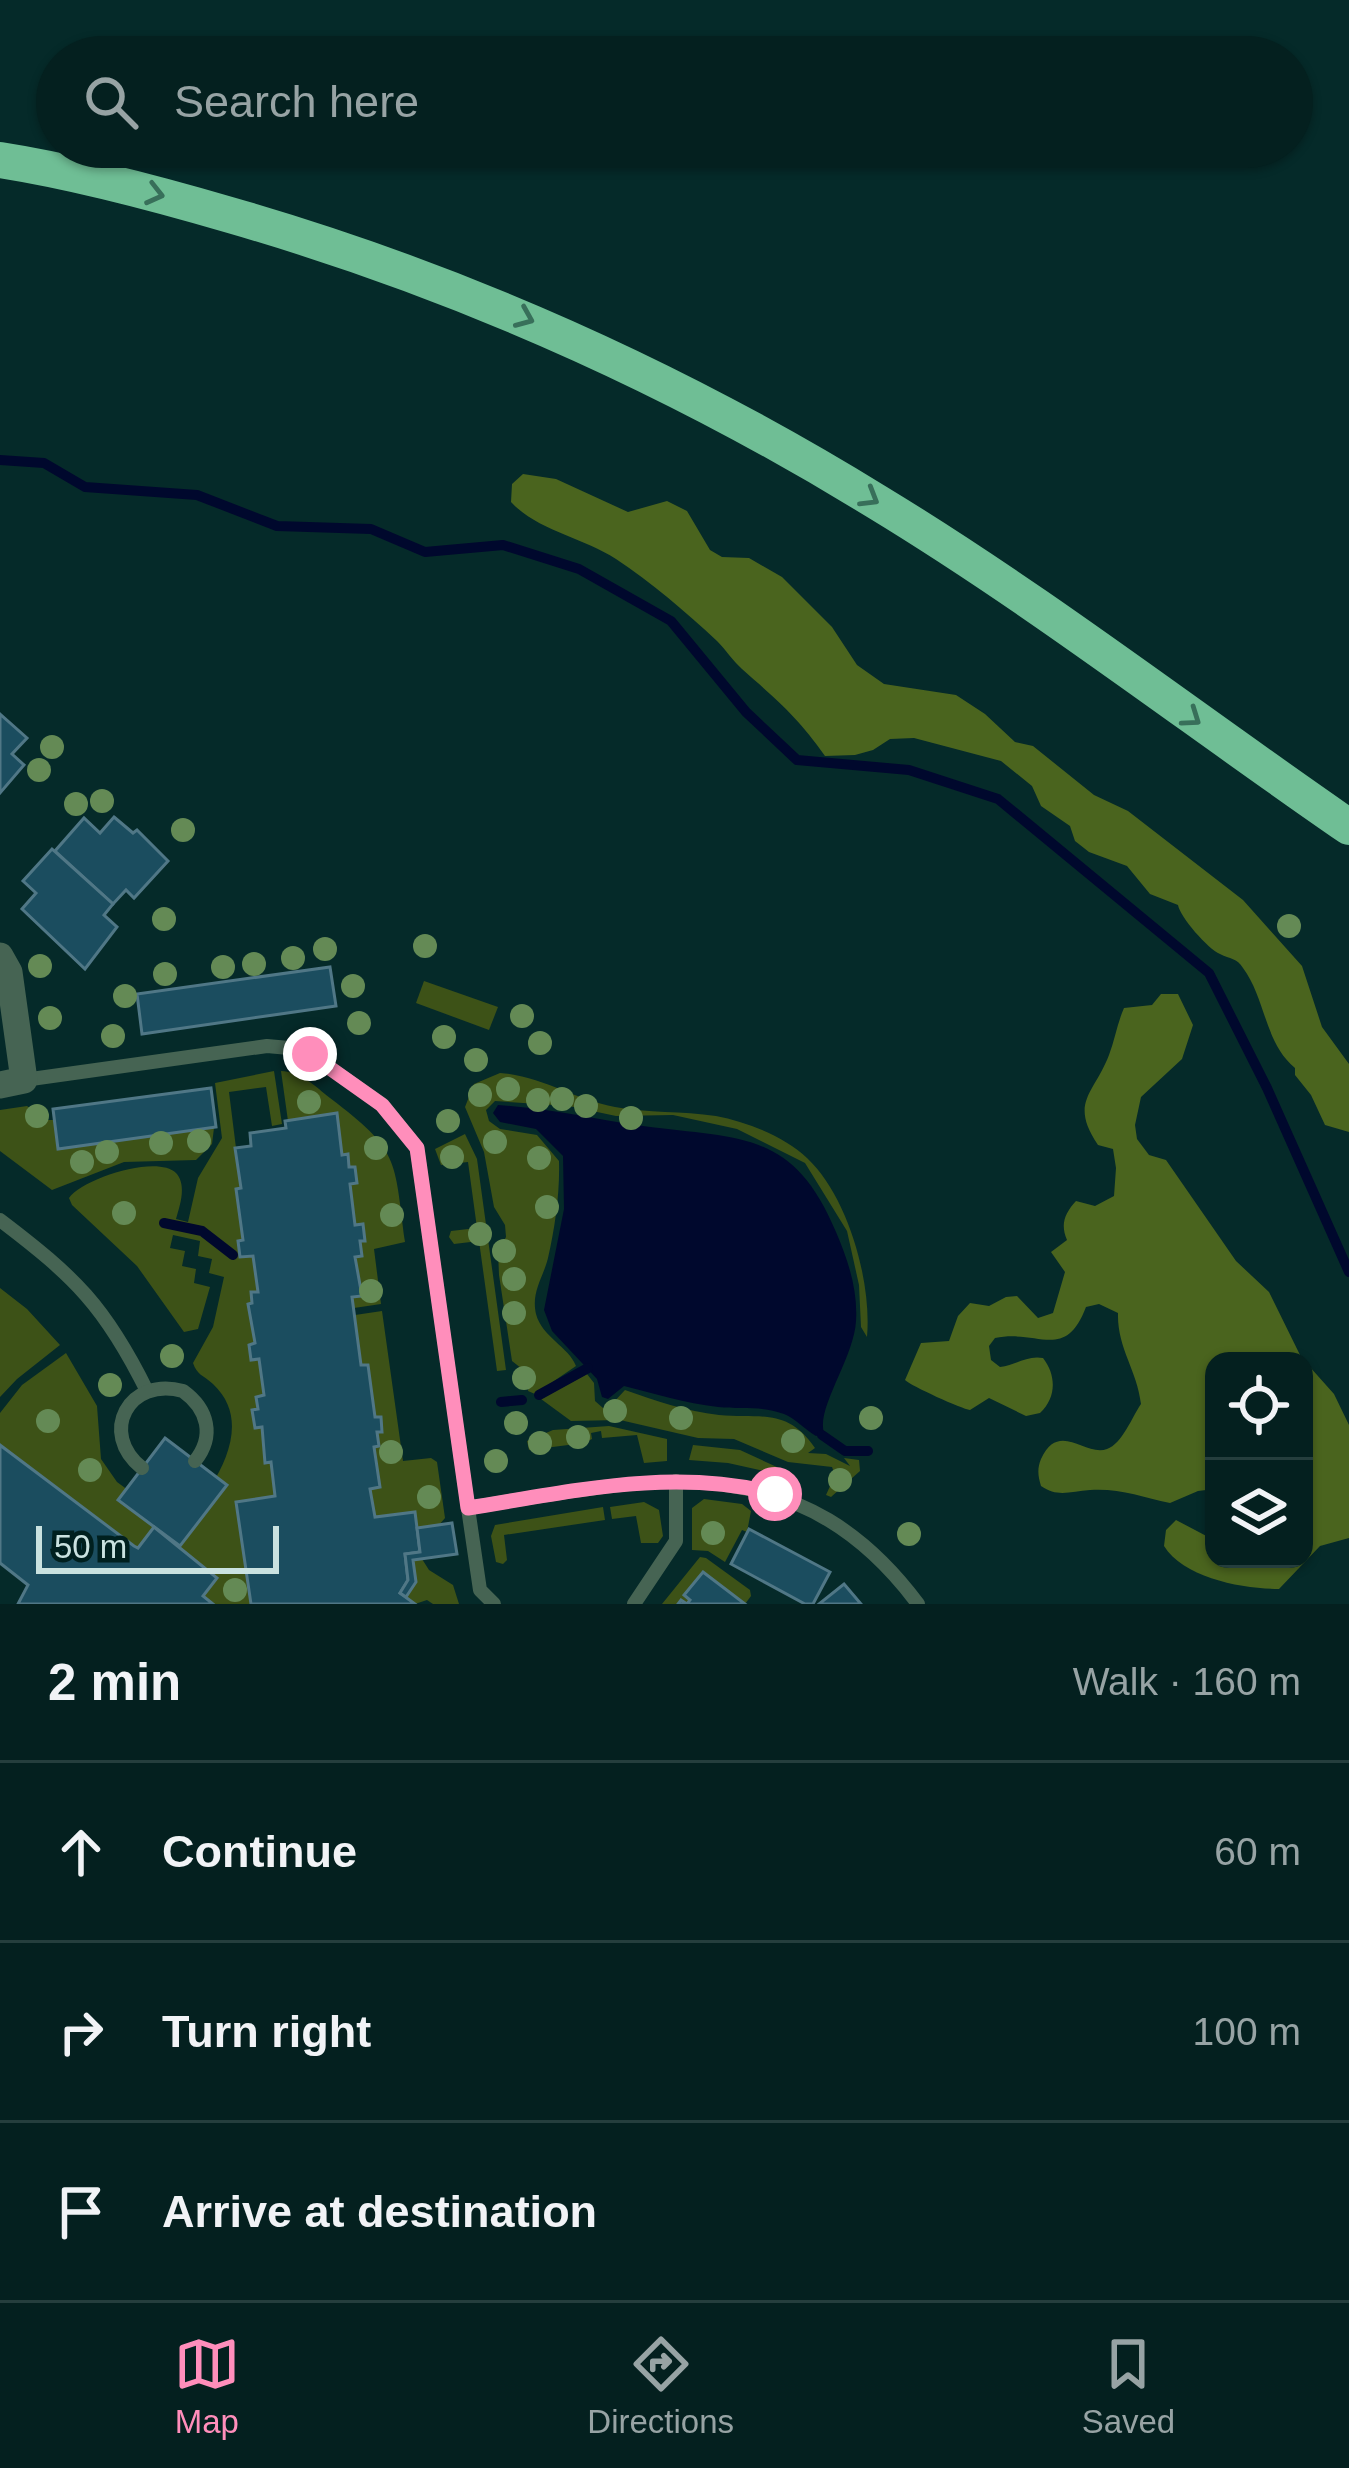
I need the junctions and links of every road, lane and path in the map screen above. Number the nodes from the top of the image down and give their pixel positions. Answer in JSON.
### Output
{"nodes":[{"id":1,"x":0,"y":160,"type":"edge"},
{"id":2,"x":36,"y":168,"type":"edge"},
{"id":3,"x":36,"y":168,"type":"edge"},
{"id":4,"x":1349,"y":827,"type":"edge"},
{"id":5,"x":0,"y":956,"type":"edge"},
{"id":6,"x":12,"y":1082,"type":"edge"},
{"id":7,"x":0,"y":1220,"type":"edge"},
{"id":8,"x":148,"y":1391,"type":"junction"},
{"id":9,"x":195,"y":1461,"type":"dead end"},
{"id":10,"x":142,"y":1468,"type":"dead end"},
{"id":11,"x":676,"y":1481,"type":"junction"},
{"id":12,"x":468,"y":1508,"type":"junction"},
{"id":13,"x":494,"y":1604,"type":"edge"},
{"id":14,"x":634,"y":1604,"type":"edge"},
{"id":15,"x":918,"y":1604,"type":"edge"}],
"edges":[{"from":1,"to":2,"type":"highway","one_way":true},
{"from":3,"to":4,"type":"highway","one_way":true},
{"from":5,"to":6,"type":"street"},
{"from":6,"to":12,"type":"lane"},
{"from":7,"to":8,"type":"lane"},
{"from":8,"to":9,"type":"lane"},
{"from":8,"to":10,"type":"lane"},
{"from":11,"to":12,"type":"lane"},
{"from":11,"to":14,"type":"lane"},
{"from":11,"to":15,"type":"lane"},
{"from":12,"to":13,"type":"lane"}]}
